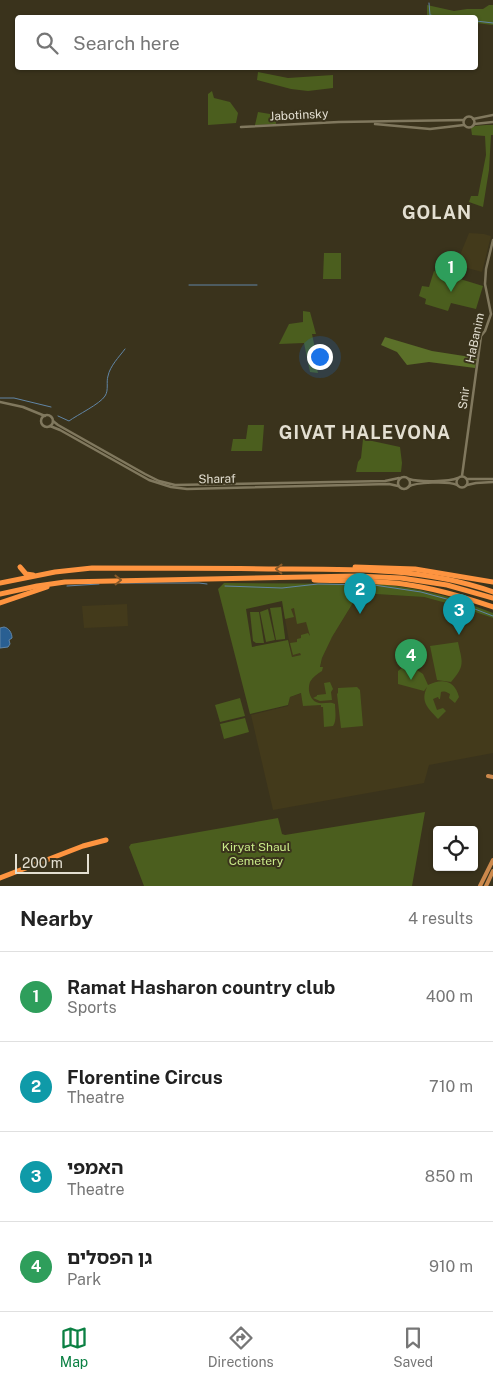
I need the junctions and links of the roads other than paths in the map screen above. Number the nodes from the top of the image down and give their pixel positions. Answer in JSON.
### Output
{"nodes":[{"id":1,"x":493,"y":115,"type":"edge"},
{"id":2,"x":473,"y":119,"type":"junction"},
{"id":3,"x":464,"y":120,"type":"junction"},
{"id":4,"x":359,"y":122,"type":"junction"},
{"id":5,"x":493,"y":122,"type":"edge"},
{"id":6,"x":474,"y":124,"type":"junction"},
{"id":7,"x":464,"y":125,"type":"junction"},
{"id":8,"x":241,"y":127,"type":"dead end"},
{"id":9,"x":493,"y":240,"type":"edge"},
{"id":10,"x":475,"y":381,"type":"joint"},
{"id":11,"x":0,"y":402,"type":"edge"},
{"id":12,"x":35,"y":412,"type":"junction"},
{"id":13,"x":45,"y":416,"type":"junction"},
{"id":14,"x":41,"y":421,"type":"junction"},
{"id":15,"x":54,"y":421,"type":"junction"},
{"id":16,"x":50,"y":426,"type":"junction"},
{"id":17,"x":462,"y":476,"type":"junction"},
{"id":18,"x":399,"y":478,"type":"junction"},
{"id":19,"x":458,"y":478,"type":"junction"},
{"id":20,"x":409,"y":479,"type":"junction"},
{"id":21,"x":467,"y":479,"type":"junction"},
{"id":22,"x":493,"y":481,"type":"edge"},
{"id":23,"x":457,"y":485,"type":"junction"},
{"id":24,"x":398,"y":486,"type":"junction"},
{"id":25,"x":466,"y":486,"type":"junction"},
{"id":26,"x":408,"y":487,"type":"junction"},
{"id":27,"x":328,"y":569,"type":"junction"},
{"id":28,"x":41,"y":574,"type":"junction"},
{"id":29,"x":233,"y":578,"type":"junction"},
{"id":30,"x":12,"y":580,"type":"junction"},
{"id":31,"x":90,"y":581,"type":"junction"},
{"id":32,"x":493,"y":581,"type":"edge"},
{"id":33,"x":0,"y":583,"type":"edge"},
{"id":34,"x":493,"y":592,"type":"edge"},
{"id":35,"x":0,"y":594,"type":"edge"},
{"id":36,"x":493,"y":598,"type":"edge"},
{"id":37,"x":0,"y":603,"type":"edge"},
{"id":38,"x":493,"y":608,"type":"edge"},
{"id":39,"x":488,"y":776,"type":"dead end"},
{"id":40,"x":493,"y":777,"type":"edge"},
{"id":41,"x":106,"y":840,"type":"dead end"},
{"id":42,"x":493,"y":860,"type":"edge"},
{"id":43,"x":493,"y":872,"type":"edge"},
{"id":44,"x":0,"y":878,"type":"edge"},
{"id":45,"x":480,"y":886,"type":"edge"},
{"id":46,"x":486,"y":886,"type":"edge"}],
"edges":[{"from":1,"to":2,"type":"street"},
{"from":2,"to":3,"type":"street"},
{"from":2,"to":6,"type":"street"},
{"from":3,"to":4,"type":"street","name":"Jabotinsky"},
{"from":3,"to":7,"type":"street"},
{"from":4,"to":7,"type":"street","name":"Jabotinsky"},
{"from":4,"to":8,"type":"street","name":"Jabotinsky"},
{"from":5,"to":6,"type":"street"},
{"from":6,"to":7,"type":"street"},
{"from":9,"to":10,"type":"street","name":"HaBanim"},
{"from":10,"to":17,"type":"street","name":"Snir"},
{"from":11,"to":12,"type":"street"},
{"from":12,"to":13,"type":"street"},
{"from":12,"to":14,"type":"street"},
{"from":13,"to":14,"type":"street"},
{"from":13,"to":15,"type":"street"},
{"from":14,"to":16,"type":"street"},
{"from":15,"to":16,"type":"street"},
{"from":15,"to":18,"type":"street","name":"Sharaf"},
{"from":16,"to":24,"type":"street","name":"Sharaf"},
{"from":17,"to":19,"type":"street"},
{"from":17,"to":21,"type":"street"},
{"from":18,"to":20,"type":"street"},
{"from":18,"to":24,"type":"street"},
{"from":19,"to":20,"type":"street"},
{"from":19,"to":23,"type":"street"},
{"from":20,"to":26,"type":"street"},
{"from":21,"to":22,"type":"street"},
{"from":21,"to":25,"type":"street"},
{"from":22,"to":25,"type":"street"},
{"from":23,"to":25,"type":"street"},
{"from":23,"to":26,"type":"street"},
{"from":24,"to":26,"type":"street"},
{"from":27,"to":28,"type":"highway","one_way":true},
{"from":27,"to":32,"type":"highway"},
{"from":27,"to":34,"type":"highway"},
{"from":28,"to":30,"type":"highway"},
{"from":28,"to":30,"type":"highway"},
{"from":31,"to":29,"type":"highway","one_way":true},
{"from":29,"to":36,"type":"highway"},
{"from":29,"to":38,"type":"highway"},
{"from":30,"to":33,"type":"highway"},
{"from":31,"to":35,"type":"highway"},
{"from":31,"to":37,"type":"highway"},
{"from":39,"to":40,"type":"main road"},
{"from":41,"to":44,"type":"highway"},
{"from":42,"to":45,"type":"main road"},
{"from":43,"to":46,"type":"main road"}]}
